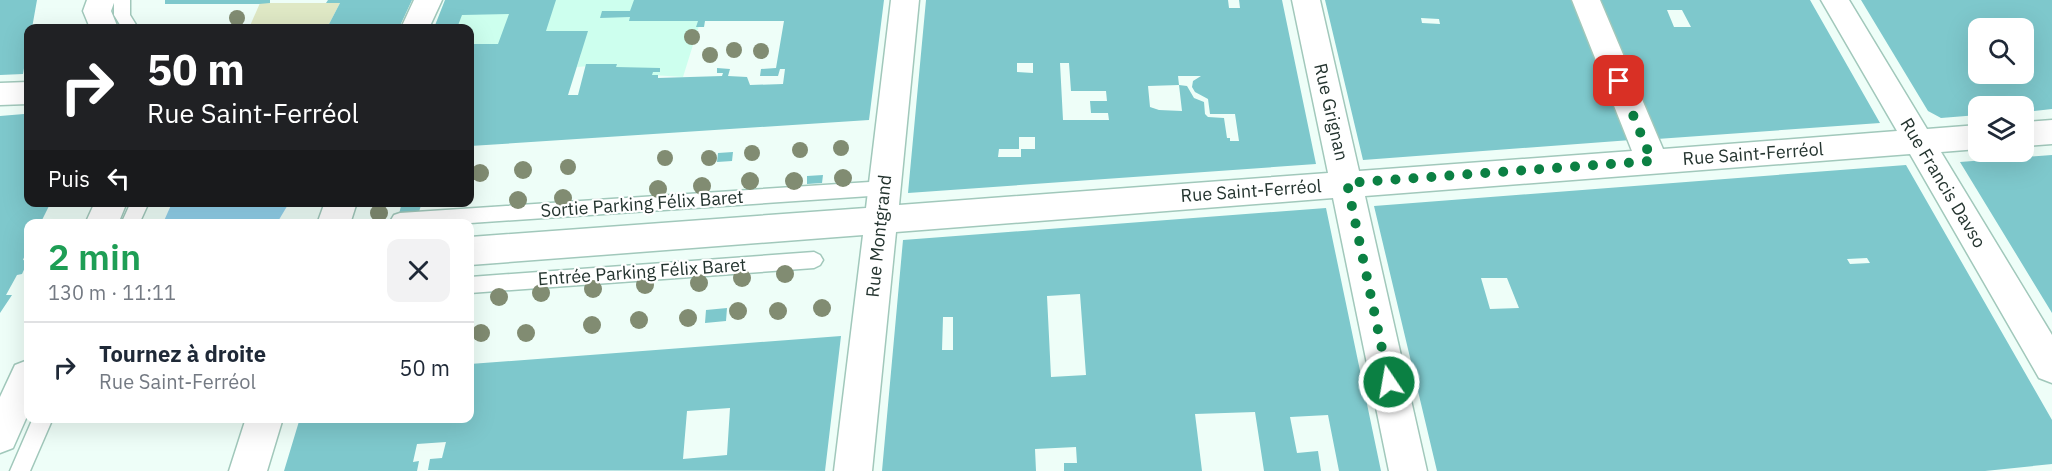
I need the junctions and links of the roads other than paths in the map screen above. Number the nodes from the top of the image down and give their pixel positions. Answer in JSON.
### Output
{"nodes":[{"id":1,"x":101,"y":0,"type":"edge"},
{"id":2,"x":122,"y":0,"type":"edge"},
{"id":3,"x":428,"y":0,"type":"edge"},
{"id":4,"x":905,"y":0,"type":"edge"},
{"id":5,"x":1306,"y":0,"type":"edge"},
{"id":6,"x":1586,"y":0,"type":"edge"},
{"id":7,"x":1835,"y":0,"type":"edge"},
{"id":8,"x":102,"y":24,"type":"edge"},
{"id":9,"x":126,"y":24,"type":"edge"},
{"id":10,"x":417,"y":24,"type":"edge"},
{"id":11,"x":24,"y":93,"type":"edge"},
{"id":12,"x":0,"y":94,"type":"edge"},
{"id":13,"x":2052,"y":132,"type":"edge"},
{"id":14,"x":2034,"y":133,"type":"edge"},
{"id":15,"x":1968,"y":139,"type":"edge"},
{"id":16,"x":1919,"y":142,"type":"junction"},
{"id":17,"x":1652,"y":161,"type":"junction"},
{"id":18,"x":1347,"y":183,"type":"junction"},
{"id":19,"x":883,"y":204,"type":"junction"},
{"id":20,"x":430,"y":219,"type":"edge"},
{"id":21,"x":474,"y":251,"type":"edge"},
{"id":22,"x":814,"y":260,"type":"dead end"},
{"id":23,"x":474,"y":285,"type":"edge"},
{"id":24,"x":2052,"y":367,"type":"edge"},
{"id":25,"x":24,"y":385,"type":"edge"},
{"id":26,"x":41,"y":423,"type":"edge"},
{"id":27,"x":263,"y":423,"type":"edge"},
{"id":28,"x":0,"y":436,"type":"edge"},
{"id":29,"x":20,"y":471,"type":"edge"},
{"id":30,"x":248,"y":471,"type":"edge"},
{"id":31,"x":853,"y":471,"type":"edge"},
{"id":32,"x":1408,"y":471,"type":"edge"}],
"edges":[{"from":1,"to":8,"type":"street"},
{"from":2,"to":9,"type":"lane"},
{"from":3,"to":10,"type":"street"},
{"from":4,"to":19,"type":"street","name":"Rue Montgrand"},
{"from":5,"to":18,"type":"street","name":"Rue Grignan"},
{"from":6,"to":17,"type":"street"},
{"from":7,"to":16,"type":"street","name":"Rue Francis Davso"},
{"from":11,"to":12,"type":"street"},
{"from":13,"to":14,"type":"street"},
{"from":15,"to":16,"type":"street","name":"Rue Saint-Ferréol"},
{"from":16,"to":17,"type":"street","name":"Rue Saint-Ferréol"},
{"from":16,"to":24,"type":"street","name":"Rue Francis Davso"},
{"from":17,"to":18,"type":"street","name":"Rue Saint-Ferréol"},
{"from":18,"to":19,"type":"street","name":"Rue Saint-Ferréol"},
{"from":18,"to":32,"type":"street","name":"Rue Grignan"},
{"from":19,"to":20,"type":"lane","name":"Sortie Parking Félix Baret"},
{"from":19,"to":21,"type":"street","name":"Rue Saint-Ferréol"},
{"from":19,"to":31,"type":"street","name":"Rue Montgrand"},
{"from":22,"to":23,"type":"lane","name":"Entrée Parking Félix Baret"},
{"from":25,"to":28,"type":"street"},
{"from":26,"to":29,"type":"lane"},
{"from":27,"to":30,"type":"street"}]}
